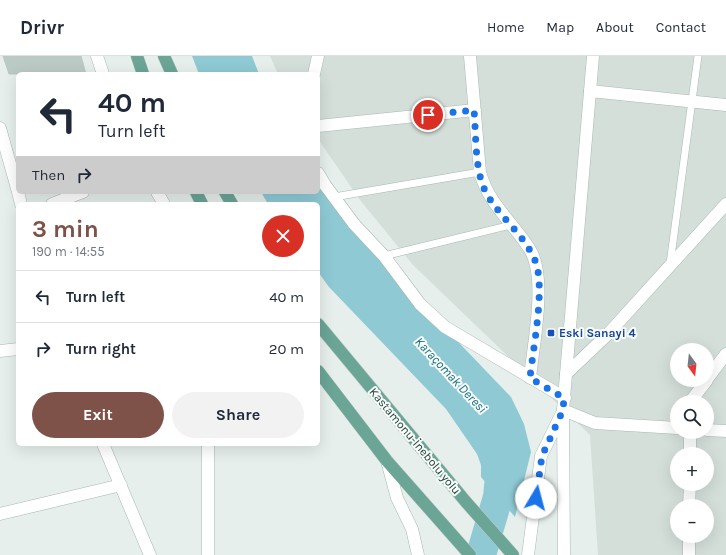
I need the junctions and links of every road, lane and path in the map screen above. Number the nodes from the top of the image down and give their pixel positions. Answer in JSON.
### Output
{"nodes":[{"id":1,"x":97,"y":56,"type":"edge"},
{"id":2,"x":137,"y":56,"type":"edge"},
{"id":3,"x":164,"y":56,"type":"edge"},
{"id":4,"x":318,"y":56,"type":"edge"},
{"id":5,"x":470,"y":56,"type":"edge"},
{"id":6,"x":593,"y":56,"type":"edge"},
{"id":7,"x":698,"y":56,"type":"edge"},
{"id":8,"x":102,"y":72,"type":"edge"},
{"id":9,"x":142,"y":72,"type":"edge"},
{"id":10,"x":171,"y":72,"type":"edge"},
{"id":11,"x":314,"y":72,"type":"edge"},
{"id":12,"x":590,"y":90,"type":"junction"},
{"id":13,"x":690,"y":101,"type":"junction"},
{"id":14,"x":726,"y":105,"type":"edge"},
{"id":15,"x":474,"y":110,"type":"junction"},
{"id":16,"x":320,"y":126,"type":"edge"},
{"id":17,"x":0,"y":128,"type":"edge"},
{"id":18,"x":480,"y":172,"type":"junction"},
{"id":19,"x":320,"y":176,"type":"edge"},
{"id":20,"x":16,"y":185,"type":"edge"},
{"id":21,"x":78,"y":194,"type":"edge"},
{"id":22,"x":334,"y":197,"type":"junction"},
{"id":23,"x":57,"y":202,"type":"edge"},
{"id":24,"x":726,"y":204,"type":"edge"},
{"id":25,"x":511,"y":225,"type":"junction"},
{"id":26,"x":384,"y":256,"type":"junction"},
{"id":27,"x":670,"y":267,"type":"junction"},
{"id":28,"x":320,"y":326,"type":"edge"},
{"id":29,"x":16,"y":349,"type":"edge"},
{"id":30,"x":0,"y":351,"type":"edge"},
{"id":31,"x":726,"y":354,"type":"edge"},
{"id":32,"x":714,"y":370,"type":"edge"},
{"id":33,"x":320,"y":374,"type":"edge"},
{"id":34,"x":566,"y":374,"type":"junction"},
{"id":35,"x":530,"y":378,"type":"junction"},
{"id":36,"x":702,"y":387,"type":"edge"},
{"id":37,"x":695,"y":395,"type":"edge"},
{"id":38,"x":564,"y":404,"type":"junction"},
{"id":39,"x":670,"y":425,"type":"edge"},
{"id":40,"x":714,"y":430,"type":"edge"},
{"id":41,"x":726,"y":431,"type":"edge"},
{"id":42,"x":104,"y":446,"type":"edge"},
{"id":43,"x":208,"y":446,"type":"edge"},
{"id":44,"x":387,"y":461,"type":"junction"},
{"id":45,"x":120,"y":485,"type":"junction"},
{"id":46,"x":0,"y":514,"type":"edge"},
{"id":47,"x":689,"y":543,"type":"edge"},
{"id":48,"x":512,"y":554,"type":"edge"},
{"id":49,"x":150,"y":555,"type":"edge"},
{"id":50,"x":208,"y":555,"type":"edge"},
{"id":51,"x":418,"y":555,"type":"edge"},
{"id":52,"x":470,"y":555,"type":"edge"},
{"id":53,"x":528,"y":555,"type":"edge"},
{"id":54,"x":564,"y":555,"type":"edge"},
{"id":55,"x":689,"y":555,"type":"edge"}],
"edges":[{"from":1,"to":8,"type":"street"},
{"from":2,"to":9,"type":"main road"},
{"from":3,"to":10,"type":"main road"},
{"from":4,"to":11,"type":"street"},
{"from":5,"to":15,"type":"street"},
{"from":6,"to":12,"type":"street"},
{"from":7,"to":13,"type":"lane"},
{"from":12,"to":13,"type":"street"},
{"from":12,"to":34,"type":"street"},
{"from":13,"to":14,"type":"street"},
{"from":13,"to":27,"type":"lane"},
{"from":15,"to":16,"type":"street"},
{"from":15,"to":18,"type":"street"},
{"from":17,"to":20,"type":"street"},
{"from":18,"to":22,"type":"lane"},
{"from":18,"to":25,"type":"street"},
{"from":19,"to":22,"type":"street"},
{"from":21,"to":23,"type":"street"},
{"from":22,"to":26,"type":"street"},
{"from":24,"to":27,"type":"street"},
{"from":25,"to":26,"type":"lane"},
{"from":25,"to":35,"type":"street"},
{"from":26,"to":35,"type":"street"},
{"from":27,"to":34,"type":"street"},
{"from":28,"to":48,"type":"main road","name":"Kastamonu-İnebolu yolu"},
{"from":29,"to":30,"type":"street"},
{"from":31,"to":32,"type":"street"},
{"from":33,"to":44,"type":"main road"},
{"from":34,"to":38,"type":"street"},
{"from":35,"to":38,"type":"street"},
{"from":36,"to":37,"type":"street"},
{"from":38,"to":39,"type":"street"},
{"from":38,"to":53,"type":"street"},
{"from":38,"to":54,"type":"street"},
{"from":40,"to":41,"type":"street"},
{"from":42,"to":45,"type":"street"},
{"from":43,"to":50,"type":"street"},
{"from":44,"to":51,"type":"street"},
{"from":44,"to":52,"type":"main road"},
{"from":45,"to":46,"type":"street"},
{"from":45,"to":49,"type":"street"},
{"from":47,"to":55,"type":"street"}]}
